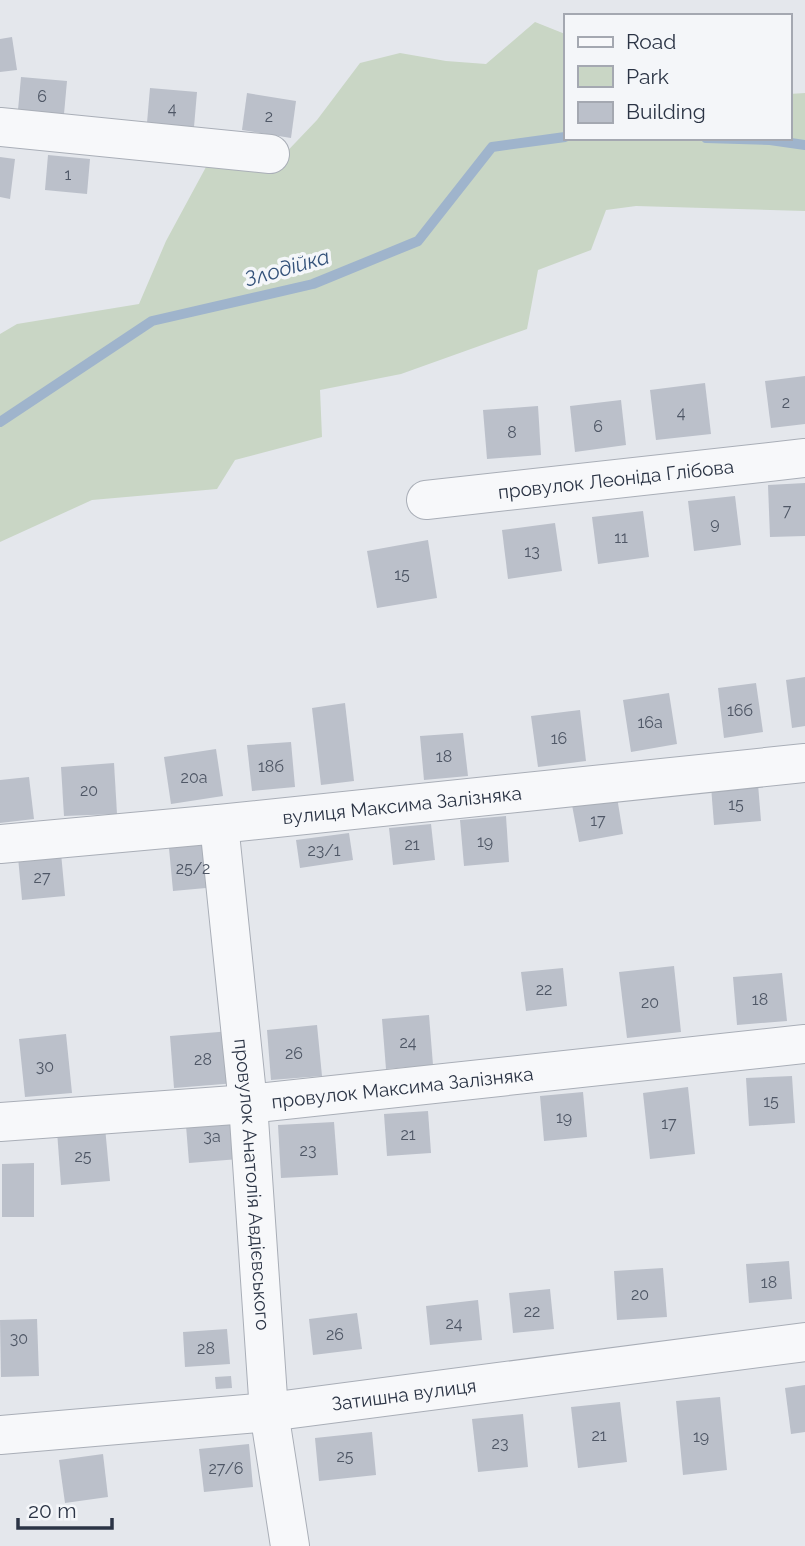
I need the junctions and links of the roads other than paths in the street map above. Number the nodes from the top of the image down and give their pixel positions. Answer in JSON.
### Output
{"nodes":[{"id":1,"x":0,"y":127,"type":"edge"},
{"id":2,"x":270,"y":154,"type":"dead end"},
{"id":3,"x":805,"y":458,"type":"edge"},
{"id":4,"x":426,"y":500,"type":"dead end"},
{"id":5,"x":805,"y":763,"type":"edge"},
{"id":6,"x":219,"y":824,"type":"junction"},
{"id":7,"x":0,"y":844,"type":"edge"},
{"id":8,"x":805,"y":1044,"type":"edge"},
{"id":9,"x":248,"y":1104,"type":"junction"},
{"id":10,"x":0,"y":1122,"type":"edge"},
{"id":11,"x":805,"y":1342,"type":"edge"},
{"id":12,"x":269,"y":1412,"type":"junction"},
{"id":13,"x":0,"y":1435,"type":"edge"},
{"id":14,"x":290,"y":1546,"type":"edge"}],
"edges":[{"from":1,"to":2,"type":"street"},
{"from":3,"to":4,"type":"street","name":"провулок Леоніда Глібова"},
{"from":5,"to":6,"type":"street","name":"вулиця Максима Залізняка"},
{"from":6,"to":7,"type":"street","name":"вулиця Максима Залізняка"},
{"from":6,"to":9,"type":"street","name":"провулок Анатолія Авдієвського"},
{"from":8,"to":9,"type":"street","name":"провулок Максима Залізняка"},
{"from":9,"to":10,"type":"street","name":"провулок Максима Залізняка"},
{"from":9,"to":12,"type":"street","name":"провулок Анатолія Авдієвського"},
{"from":11,"to":12,"type":"street","name":"Затишна вулиця"},
{"from":12,"to":13,"type":"street","name":"Затишна вулиця"},
{"from":12,"to":14,"type":"street","name":"провулок Анатолія Авдієвського"}]}
